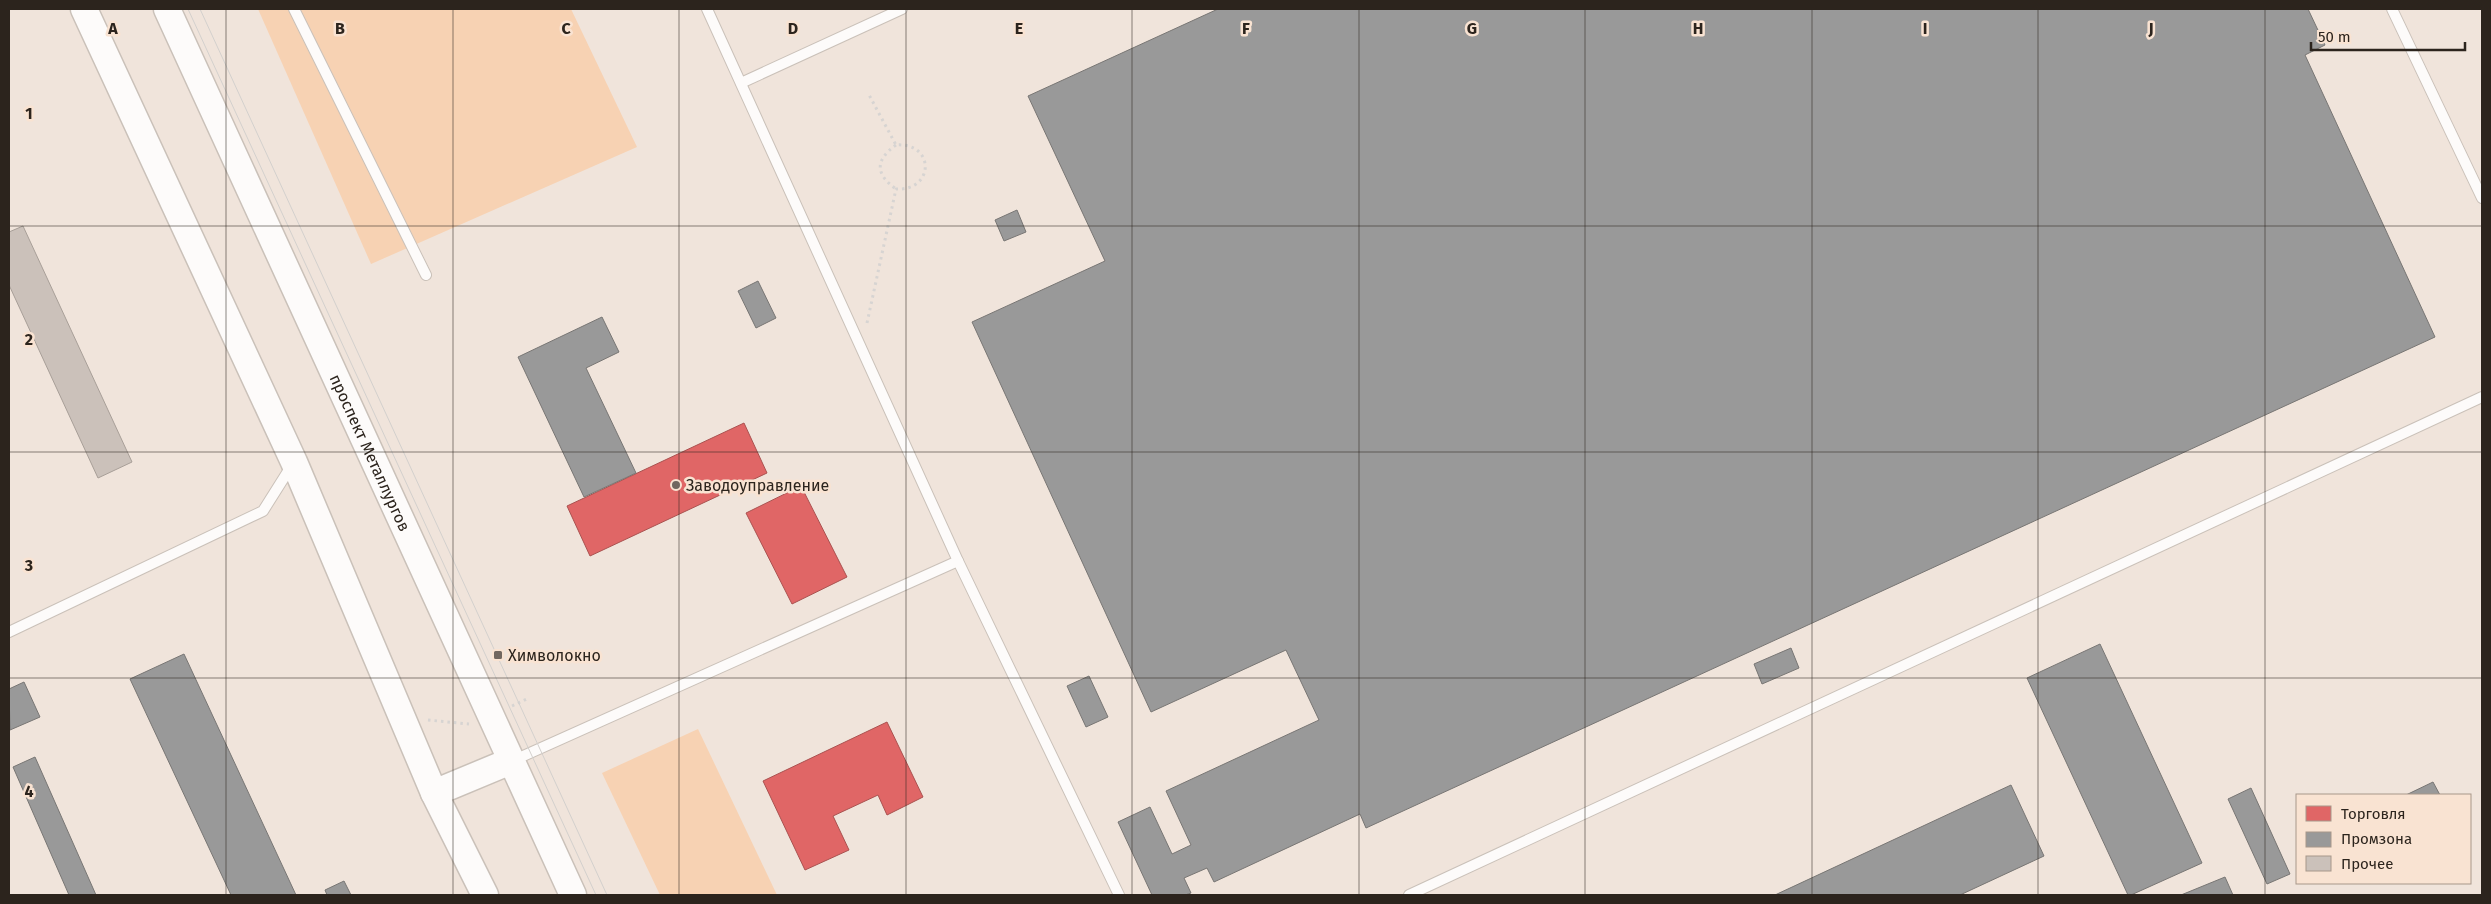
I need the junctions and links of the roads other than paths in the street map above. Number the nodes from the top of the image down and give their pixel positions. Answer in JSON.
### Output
{"nodes":[{"id":1,"x":84,"y":9,"type":"edge"},
{"id":2,"x":167,"y":9,"type":"edge"},
{"id":3,"x":294,"y":9,"type":"edge"},
{"id":4,"x":706,"y":9,"type":"edge"},
{"id":5,"x":902,"y":9,"type":"edge"},
{"id":6,"x":2392,"y":9,"type":"edge"},
{"id":7,"x":740,"y":83,"type":"junction"},
{"id":8,"x":2482,"y":198,"type":"edge"},
{"id":9,"x":426,"y":275,"type":"dead end"},
{"id":10,"x":2482,"y":398,"type":"edge"},
{"id":11,"x":294,"y":462,"type":"junction"},
{"id":12,"x":958,"y":561,"type":"junction"},
{"id":13,"x":9,"y":632,"type":"edge"},
{"id":14,"x":511,"y":761,"type":"junction"},
{"id":15,"x":434,"y":793,"type":"junction"},
{"id":16,"x":485,"y":895,"type":"edge"},
{"id":17,"x":573,"y":895,"type":"edge"},
{"id":18,"x":1119,"y":895,"type":"edge"},
{"id":19,"x":1409,"y":895,"type":"edge"}],
"edges":[{"from":1,"to":11,"type":"street"},
{"from":2,"to":14,"type":"street","name":"проспект Металлургов"},
{"from":3,"to":9,"type":"lane"},
{"from":4,"to":7,"type":"lane"},
{"from":5,"to":7,"type":"lane"},
{"from":6,"to":8,"type":"lane"},
{"from":7,"to":12,"type":"lane"},
{"from":10,"to":19,"type":"lane"},
{"from":11,"to":13,"type":"lane"},
{"from":11,"to":15,"type":"street"},
{"from":12,"to":14,"type":"lane"},
{"from":12,"to":18,"type":"lane"},
{"from":14,"to":15,"type":"street"},
{"from":14,"to":17,"type":"street","name":"проспект Металлургов"},
{"from":15,"to":16,"type":"street"}]}
